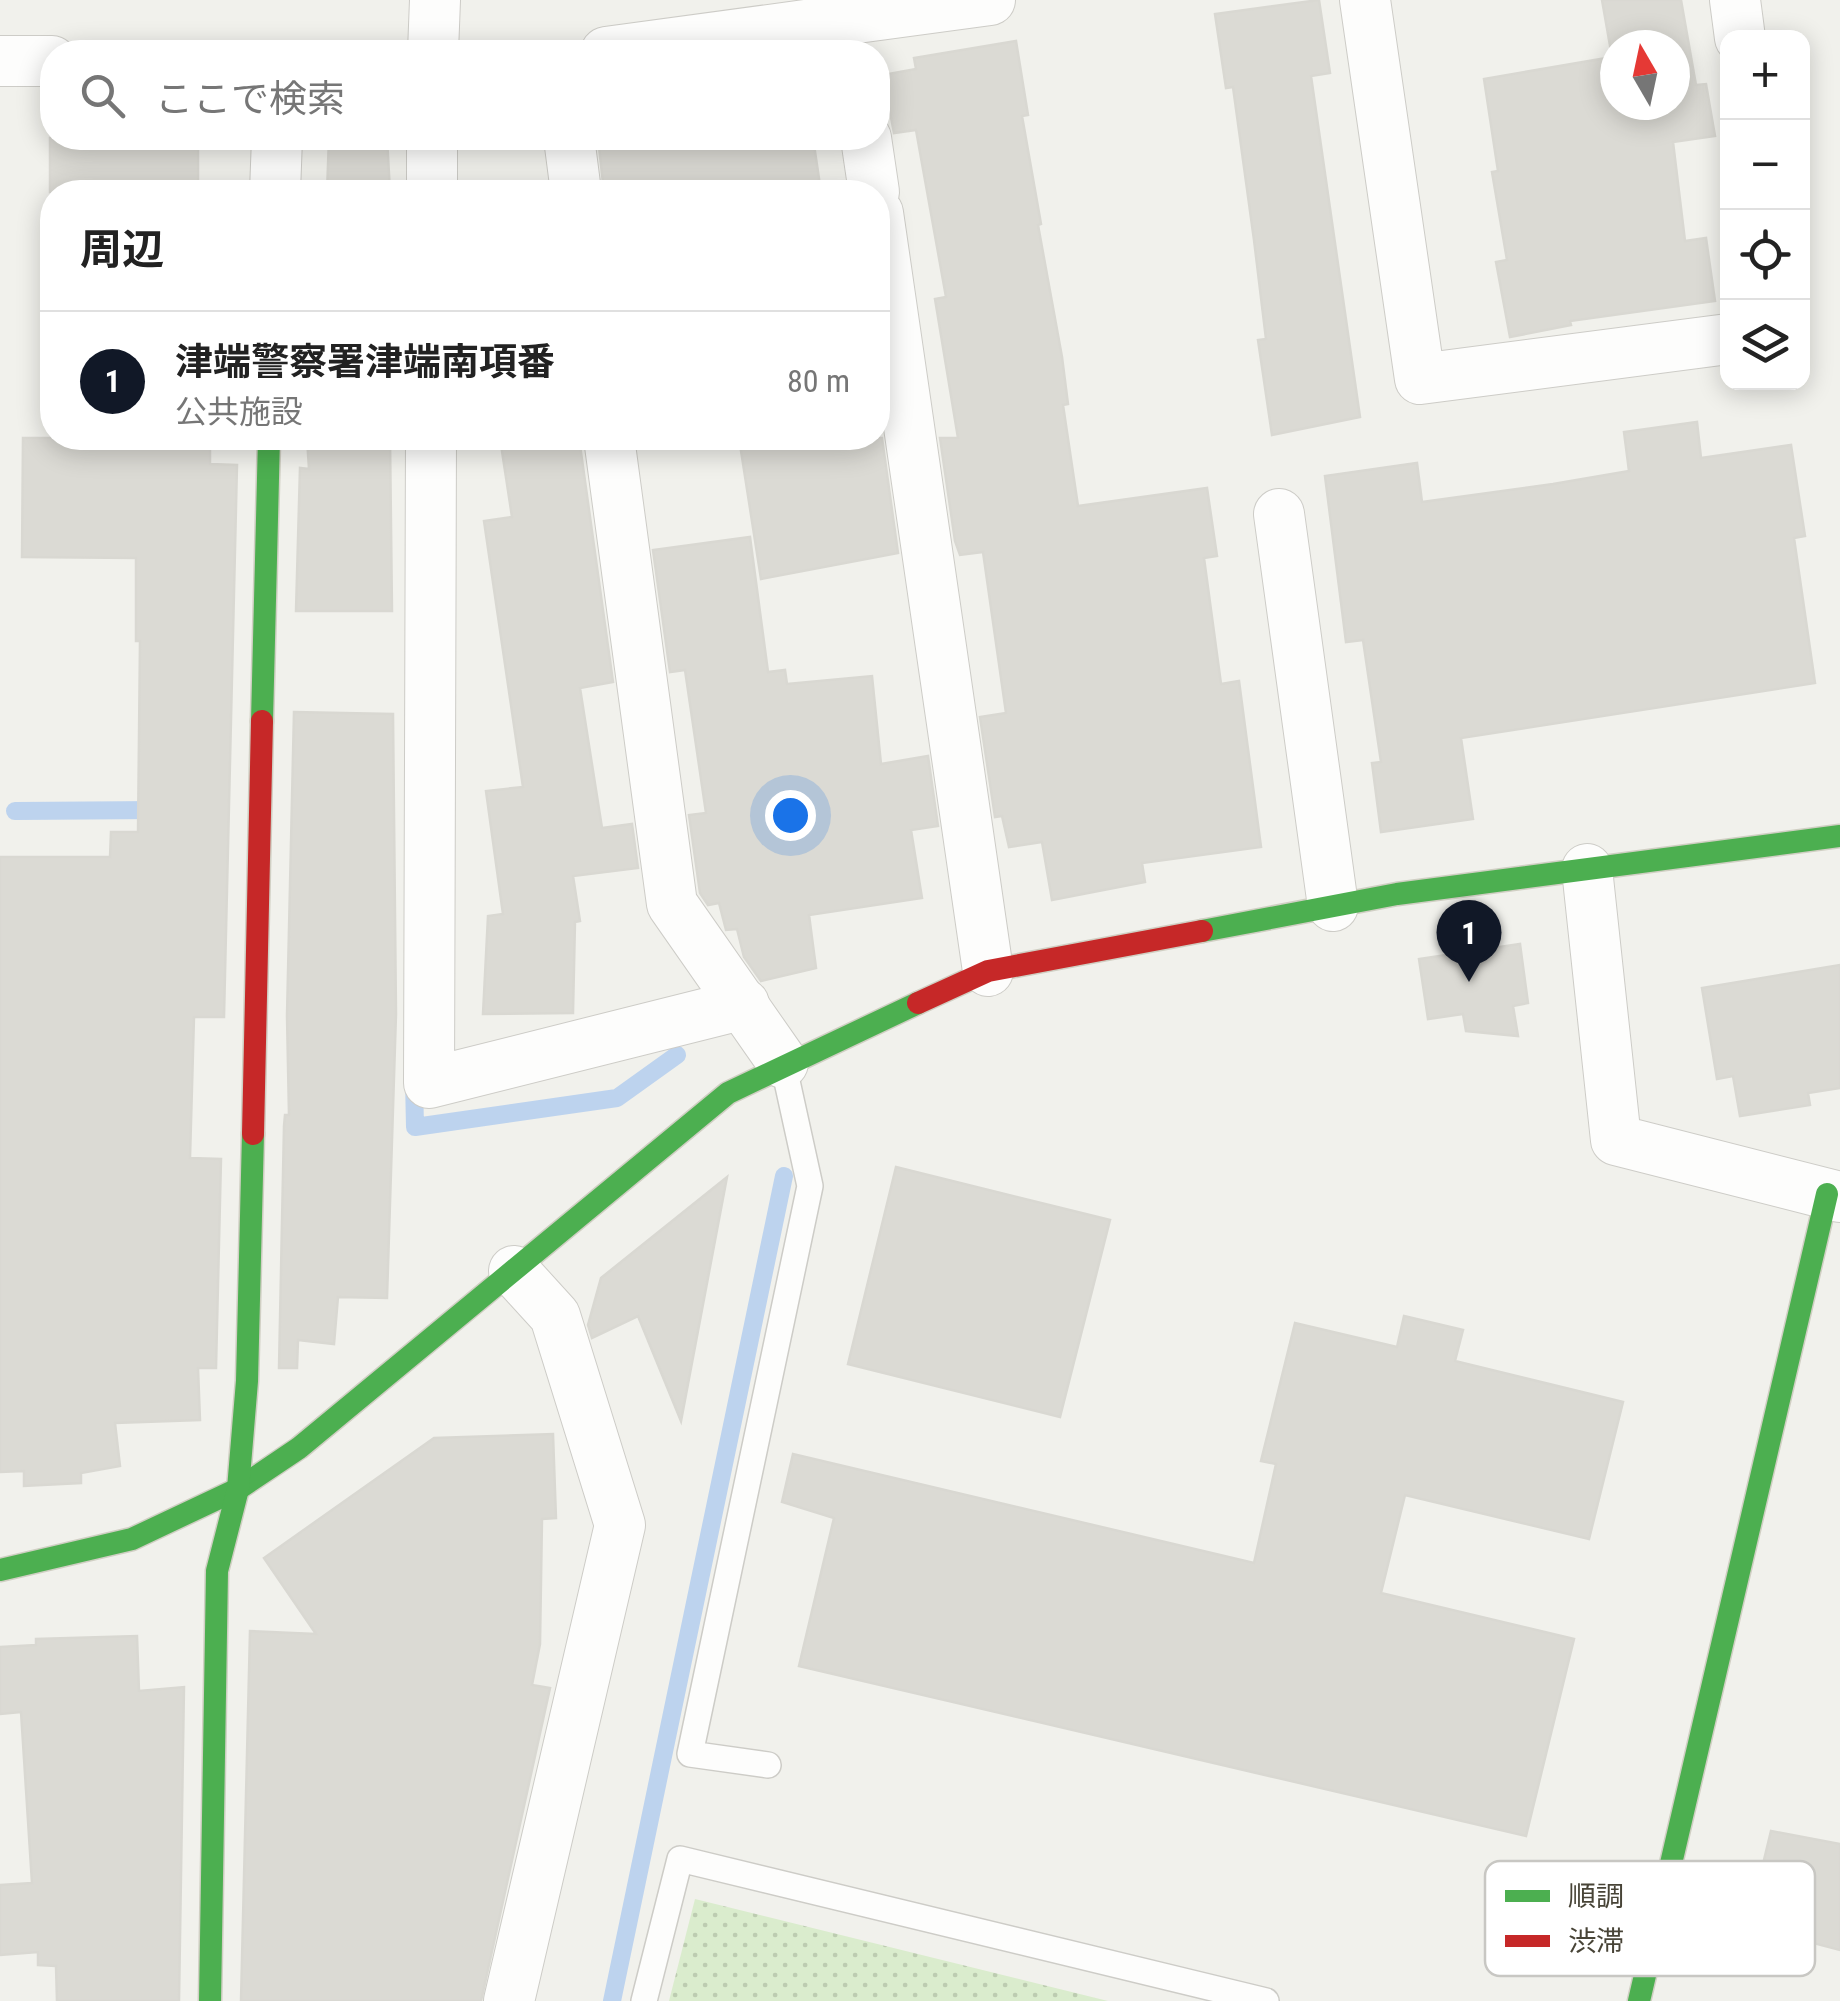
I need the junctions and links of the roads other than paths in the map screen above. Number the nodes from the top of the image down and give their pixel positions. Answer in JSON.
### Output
{"nodes":[{"id":1,"x":435,"y":0,"type":"edge"},
{"id":2,"x":990,"y":0,"type":"edge"},
{"id":3,"x":1365,"y":0,"type":"edge"},
{"id":4,"x":1735,"y":0,"type":"edge"},
{"id":5,"x":1739,"y":30,"type":"edge"},
{"id":6,"x":852,"y":36,"type":"edge"},
{"id":7,"x":433,"y":40,"type":"edge"},
{"id":8,"x":790,"y":40,"type":"edge"},
{"id":9,"x":0,"y":61,"type":"edge"},
{"id":10,"x":40,"y":61,"type":"edge"},
{"id":11,"x":276,"y":150,"type":"edge"},
{"id":12,"x":432,"y":150,"type":"edge"},
{"id":13,"x":570,"y":150,"type":"edge"},
{"id":14,"x":868,"y":150,"type":"edge"},
{"id":15,"x":275,"y":180,"type":"edge"},
{"id":16,"x":432,"y":180,"type":"edge"},
{"id":17,"x":574,"y":180,"type":"edge"},
{"id":18,"x":872,"y":180,"type":"edge"},
{"id":19,"x":890,"y":297,"type":"edge"},
{"id":20,"x":1720,"y":341,"type":"edge"},
{"id":21,"x":270,"y":450,"type":"edge"},
{"id":22,"x":431,"y":450,"type":"edge"},
{"id":23,"x":611,"y":450,"type":"edge"},
{"id":24,"x":1279,"y":514,"type":"dead end"},
{"id":25,"x":1840,"y":836,"type":"edge"},
{"id":26,"x":1587,"y":869,"type":"junction"},
{"id":27,"x":1333,"y":906,"type":"junction"},
{"id":28,"x":988,"y":971,"type":"junction"},
{"id":29,"x":744,"y":1004,"type":"junction"},
{"id":30,"x":782,"y":1063,"type":"junction"},
{"id":31,"x":1833,"y":1195,"type":"edge"},
{"id":32,"x":514,"y":1270,"type":"junction"},
{"id":33,"x":238,"y":1490,"type":"junction"},
{"id":34,"x":0,"y":1570,"type":"edge"},
{"id":35,"x":768,"y":1765,"type":"dead end"},
{"id":36,"x":1674,"y":1861,"type":"edge"},
{"id":37,"x":1646,"y":1976,"type":"edge"},
{"id":38,"x":210,"y":2001,"type":"edge"},
{"id":39,"x":509,"y":2001,"type":"edge"},
{"id":40,"x":644,"y":2001,"type":"edge"},
{"id":41,"x":1266,"y":2001,"type":"edge"},
{"id":42,"x":1640,"y":2001,"type":"edge"}],
"edges":[{"from":1,"to":7,"type":"street"},
{"from":2,"to":6,"type":"street"},
{"from":3,"to":20,"type":"street"},
{"from":4,"to":5,"type":"street"},
{"from":6,"to":8,"type":"street"},
{"from":9,"to":10,"type":"street"},
{"from":11,"to":15,"type":"street"},
{"from":12,"to":16,"type":"street"},
{"from":13,"to":17,"type":"street"},
{"from":14,"to":18,"type":"street"},
{"from":19,"to":28,"type":"street"},
{"from":21,"to":33,"type":"street"},
{"from":22,"to":29,"type":"street"},
{"from":23,"to":29,"type":"street"},
{"from":24,"to":27,"type":"street"},
{"from":25,"to":26,"type":"street"},
{"from":26,"to":27,"type":"street"},
{"from":26,"to":31,"type":"street"},
{"from":27,"to":28,"type":"street"},
{"from":28,"to":30,"type":"street"},
{"from":29,"to":30,"type":"street"},
{"from":30,"to":32,"type":"street"},
{"from":30,"to":35,"type":"lane"},
{"from":31,"to":36,"type":"street"},
{"from":32,"to":33,"type":"street"},
{"from":32,"to":39,"type":"street"},
{"from":33,"to":34,"type":"street"},
{"from":33,"to":38,"type":"street"},
{"from":37,"to":42,"type":"street"},
{"from":40,"to":41,"type":"lane"}]}
